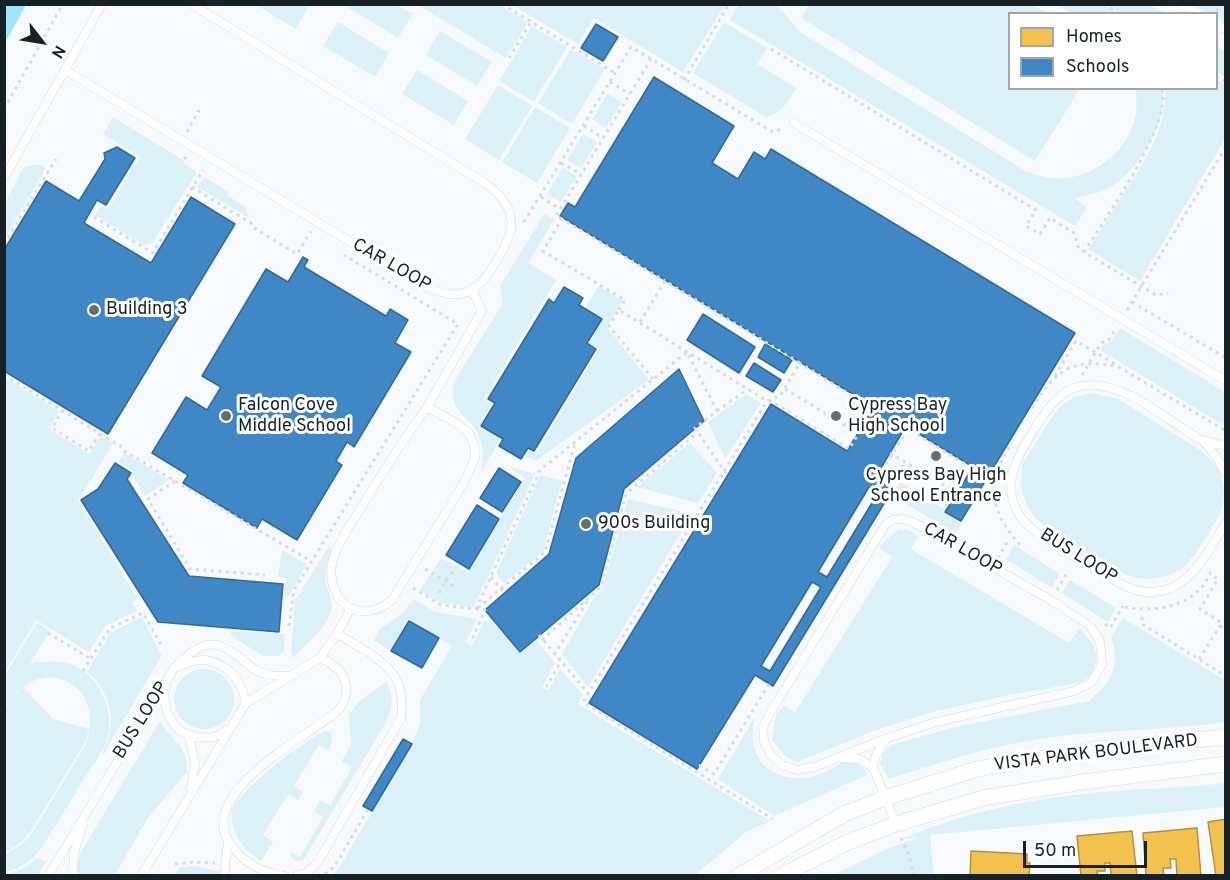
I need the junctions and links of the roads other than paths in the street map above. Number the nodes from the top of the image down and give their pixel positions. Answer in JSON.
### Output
{"nodes":[{"id":1,"x":102,"y":4,"type":"edge"},
{"id":2,"x":191,"y":4,"type":"edge"},
{"id":3,"x":1182,"y":4,"type":"edge"},
{"id":4,"x":1195,"y":12,"type":"edge"},
{"id":5,"x":65,"y":70,"type":"junction"},
{"id":6,"x":794,"y":123,"type":"road end"},
{"id":7,"x":4,"y":178,"type":"edge"},
{"id":8,"x":472,"y":290,"type":"junction"},
{"id":9,"x":1226,"y":381,"type":"edge"},
{"id":10,"x":427,"y":407,"type":"junction"},
{"id":11,"x":1202,"y":440,"type":"junction"},
{"id":12,"x":1226,"y":446,"type":"edge"},
{"id":13,"x":1226,"y":474,"type":"edge"},
{"id":14,"x":1225,"y":522,"type":"edge"},
{"id":15,"x":350,"y":609,"type":"junction"},
{"id":16,"x":337,"y":634,"type":"junction"},
{"id":17,"x":320,"y":658,"type":"junction"},
{"id":18,"x":175,"y":667,"type":"junction"},
{"id":19,"x":290,"y":676,"type":"junction"},
{"id":20,"x":165,"y":684,"type":"junction"},
{"id":21,"x":246,"y":703,"type":"junction"},
{"id":22,"x":231,"y":728,"type":"junction"},
{"id":23,"x":189,"y":736,"type":"junction"},
{"id":24,"x":1226,"y":737,"type":"edge"},
{"id":25,"x":887,"y":738,"type":"junction"},
{"id":26,"x":836,"y":758,"type":"junction"},
{"id":27,"x":1226,"y":764,"type":"edge"},
{"id":28,"x":873,"y":767,"type":"junction"},
{"id":29,"x":885,"y":798,"type":"junction"},
{"id":30,"x":89,"y":808,"type":"junction"},
{"id":31,"x":182,"y":808,"type":"junction"},
{"id":32,"x":898,"y":830,"type":"junction"},
{"id":33,"x":228,"y":841,"type":"junction"},
{"id":34,"x":48,"y":876,"type":"edge"},
{"id":35,"x":73,"y":876,"type":"edge"},
{"id":36,"x":141,"y":876,"type":"edge"},
{"id":37,"x":224,"y":876,"type":"edge"},
{"id":38,"x":285,"y":876,"type":"edge"},
{"id":39,"x":296,"y":876,"type":"edge"},
{"id":40,"x":738,"y":876,"type":"edge"},
{"id":41,"x":781,"y":876,"type":"edge"}],
"edges":[{"from":1,"to":5,"type":"lane"},
{"from":2,"to":8,"type":"lane"},
{"from":3,"to":4,"type":"lane"},
{"from":5,"to":7,"type":"lane"},
{"from":5,"to":8,"type":"lane","name":"CAR LOOP"},
{"from":6,"to":9,"type":"lane"},
{"from":8,"to":10,"type":"lane"},
{"from":10,"to":15,"type":"lane"},
{"from":10,"to":15,"type":"lane"},
{"from":11,"to":12,"type":"lane"},
{"from":11,"to":13,"type":"lane"},
{"from":11,"to":14,"type":"lane","name":"BUS LOOP"},
{"from":15,"to":16,"type":"lane"},
{"from":16,"to":17,"type":"lane"},
{"from":16,"to":39,"type":"lane"},
{"from":17,"to":19,"type":"lane"},
{"from":17,"to":33,"type":"lane"},
{"from":18,"to":19,"type":"lane"},
{"from":18,"to":20,"type":"lane","name":"BUS LOOP"},
{"from":18,"to":21,"type":"lane","name":"BUS LOOP"},
{"from":19,"to":21,"type":"lane"},
{"from":20,"to":23,"type":"lane"},
{"from":20,"to":30,"type":"lane","name":"BUS LOOP"},
{"from":21,"to":22,"type":"lane"},
{"from":22,"to":23,"type":"lane"},
{"from":22,"to":31,"type":"lane"},
{"from":23,"to":31,"type":"lane"},
{"from":24,"to":29,"type":"street","name":"VISTA PARK BOULEVARD"},
{"from":25,"to":26,"type":"lane","name":"CAR LOOP"},
{"from":25,"to":26,"type":"lane","name":"CAR LOOP"},
{"from":25,"to":28,"type":"lane"},
{"from":26,"to":28,"type":"lane"},
{"from":27,"to":32,"type":"street","name":"VISTA PARK BOULEVARD"},
{"from":28,"to":29,"type":"lane"},
{"from":29,"to":32,"type":"lane"},
{"from":29,"to":40,"type":"street","name":"VISTA PARK BOULEVARD"},
{"from":30,"to":34,"type":"lane","name":"BUS LOOP"},
{"from":30,"to":35,"type":"lane"},
{"from":31,"to":36,"type":"lane"},
{"from":32,"to":41,"type":"street","name":"VISTA PARK BOULEVARD"},
{"from":33,"to":37,"type":"lane"},
{"from":33,"to":38,"type":"lane"}]}
